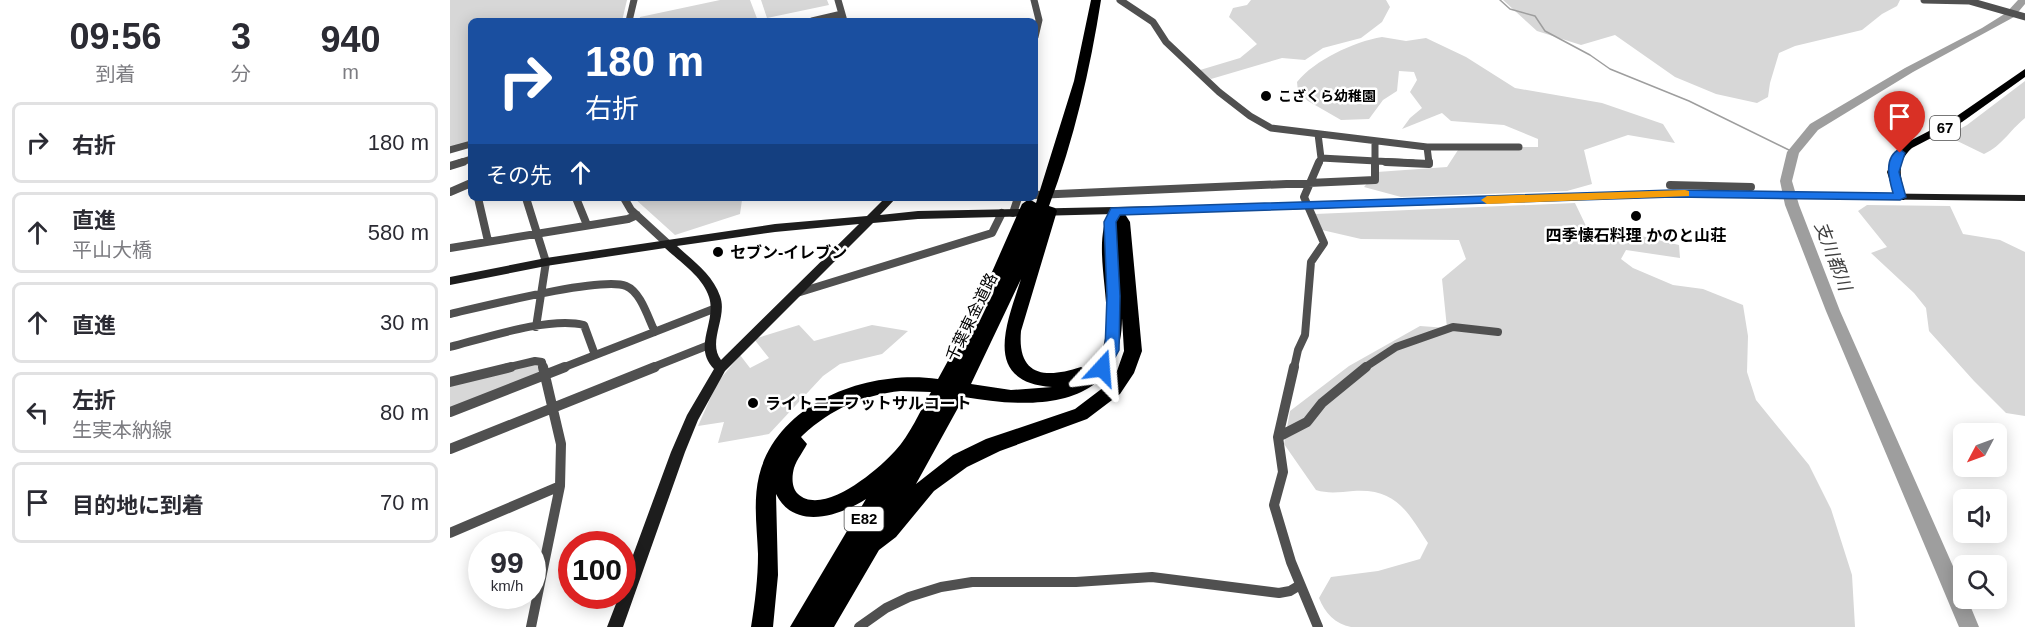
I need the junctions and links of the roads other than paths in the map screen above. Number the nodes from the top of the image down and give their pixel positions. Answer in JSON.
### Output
{"nodes":[{"id":1,"x":634,"y":0,"type":"edge"},
{"id":2,"x":838,"y":0,"type":"edge"},
{"id":3,"x":1034,"y":0,"type":"edge"},
{"id":4,"x":1087,"y":0,"type":"edge"},
{"id":5,"x":1096,"y":0,"type":"edge"},
{"id":6,"x":1120,"y":0,"type":"edge"},
{"id":7,"x":1924,"y":0,"type":"edge"},
{"id":8,"x":2025,"y":17,"type":"edge"},
{"id":9,"x":630,"y":18,"type":"edge"},
{"id":10,"x":843,"y":18,"type":"edge"},
{"id":11,"x":1038,"y":24,"type":"edge"},
{"id":12,"x":2025,"y":72,"type":"edge"},
{"id":13,"x":1318,"y":134,"type":"junction"},
{"id":14,"x":1375,"y":141,"type":"junction"},
{"id":15,"x":468,"y":145,"type":"edge"},
{"id":16,"x":1427,"y":147,"type":"junction"},
{"id":17,"x":1519,"y":147,"type":"dead end"},
{"id":18,"x":450,"y":150,"type":"edge"},
{"id":19,"x":1321,"y":158,"type":"junction"},
{"id":20,"x":468,"y":160,"type":"edge"},
{"id":21,"x":1374,"y":161,"type":"junction"},
{"id":22,"x":450,"y":166,"type":"edge"},
{"id":23,"x":1309,"y":182,"type":"junction"},
{"id":24,"x":468,"y":184,"type":"edge"},
{"id":25,"x":1670,"y":185,"type":"dead end"},
{"id":26,"x":1679,"y":189,"type":"junction"},
{"id":27,"x":450,"y":192,"type":"edge"},
{"id":28,"x":1041,"y":192,"type":"edge"},
{"id":29,"x":1900,"y":197,"type":"junction"},
{"id":30,"x":2025,"y":198,"type":"edge"},
{"id":31,"x":479,"y":201,"type":"edge"},
{"id":32,"x":527,"y":201,"type":"edge"},
{"id":33,"x":577,"y":201,"type":"edge"},
{"id":34,"x":626,"y":201,"type":"edge"},
{"id":35,"x":888,"y":201,"type":"edge"},
{"id":36,"x":1019,"y":201,"type":"edge"},
{"id":37,"x":1035,"y":201,"type":"edge"},
{"id":38,"x":1035,"y":201,"type":"edge"},
{"id":39,"x":1306,"y":207,"type":"junction"},
{"id":40,"x":1116,"y":211,"type":"junction"},
{"id":41,"x":637,"y":215,"type":"junction"},
{"id":42,"x":1024,"y":218,"type":"junction"},
{"id":43,"x":869,"y":219,"type":"junction"},
{"id":44,"x":587,"y":225,"type":"junction"},
{"id":45,"x":537,"y":233,"type":"junction"},
{"id":46,"x":488,"y":241,"type":"junction"},
{"id":47,"x":668,"y":244,"type":"junction"},
{"id":48,"x":450,"y":248,"type":"edge"},
{"id":49,"x":546,"y":262,"type":"junction"},
{"id":50,"x":450,"y":280,"type":"edge"},
{"id":51,"x":794,"y":293,"type":"junction"},
{"id":52,"x":541,"y":294,"type":"junction"},
{"id":53,"x":716,"y":308,"type":"junction"},
{"id":54,"x":450,"y":315,"type":"edge"},
{"id":55,"x":536,"y":327,"type":"junction"},
{"id":56,"x":655,"y":332,"type":"junction"},
{"id":57,"x":1498,"y":332,"type":"dead end"},
{"id":58,"x":1132,"y":338,"type":"junction"},
{"id":59,"x":1110,"y":343,"type":"junction"},
{"id":60,"x":709,"y":345,"type":"junction"},
{"id":61,"x":450,"y":347,"type":"edge"},
{"id":62,"x":595,"y":355,"type":"junction"},
{"id":63,"x":721,"y":368,"type":"junction"},
{"id":64,"x":545,"y":374,"type":"junction"},
{"id":65,"x":450,"y":382,"type":"edge"},
{"id":66,"x":553,"y":407,"type":"junction"},
{"id":67,"x":450,"y":412,"type":"edge"},
{"id":68,"x":937,"y":413,"type":"junction"},
{"id":69,"x":1278,"y":437,"type":"junction"},
{"id":70,"x":450,"y":449,"type":"edge"},
{"id":71,"x":903,"y":456,"type":"junction"},
{"id":72,"x":560,"y":486,"type":"junction"},
{"id":73,"x":450,"y":533,"type":"edge"},
{"id":74,"x":872,"y":543,"type":"junction"},
{"id":75,"x":1300,"y":585,"type":"junction"},
{"id":76,"x":824,"y":624,"type":"edge"},
{"id":77,"x":871,"y":624,"type":"edge"},
{"id":78,"x":531,"y":627,"type":"edge"},
{"id":79,"x":615,"y":627,"type":"edge"},
{"id":80,"x":762,"y":627,"type":"edge"},
{"id":81,"x":801,"y":627,"type":"edge"},
{"id":82,"x":859,"y":627,"type":"edge"},
{"id":83,"x":1318,"y":627,"type":"edge"}],
"edges":[{"from":1,"to":9,"type":"street"},
{"from":2,"to":10,"type":"street"},
{"from":3,"to":11,"type":"street"},
{"from":4,"to":28,"type":"highway","name":"千葉東金道路","number":"E82"},
{"from":5,"to":28,"type":"highway"},
{"from":6,"to":13,"type":"street"},
{"from":7,"to":8,"type":"street"},
{"from":12,"to":29,"type":"main road","number":"67"},
{"from":13,"to":14,"type":"street"},
{"from":13,"to":19,"type":"street"},
{"from":14,"to":16,"type":"street"},
{"from":14,"to":21,"type":"street"},
{"from":15,"to":18,"type":"street"},
{"from":16,"to":17,"type":"street"},
{"from":16,"to":21,"type":"street"},
{"from":19,"to":21,"type":"street"},
{"from":19,"to":23,"type":"street"},
{"from":20,"to":22,"type":"street"},
{"from":21,"to":23,"type":"street"},
{"from":23,"to":28,"type":"street"},
{"from":23,"to":39,"type":"street"},
{"from":24,"to":27,"type":"street"},
{"from":25,"to":26,"type":"street"},
{"from":26,"to":29,"type":"street"},
{"from":26,"to":39,"type":"street"},
{"from":29,"to":30,"type":"street"},
{"from":31,"to":46,"type":"street"},
{"from":32,"to":45,"type":"street"},
{"from":33,"to":44,"type":"street"},
{"from":34,"to":41,"type":"street"},
{"from":35,"to":43,"type":"street"},
{"from":36,"to":42,"type":"street"},
{"from":37,"to":42,"type":"highway","name":"千葉東金道路","number":"E82"},
{"from":38,"to":42,"type":"highway"},
{"from":39,"to":40,"type":"street"},
{"from":39,"to":69,"type":"street"},
{"from":40,"to":42,"type":"street"},
{"from":40,"to":58,"type":"highway"},
{"from":40,"to":59,"type":"highway"},
{"from":41,"to":44,"type":"street"},
{"from":41,"to":47,"type":"street"},
{"from":42,"to":43,"type":"street"},
{"from":42,"to":51,"type":"street"},
{"from":42,"to":59,"type":"highway"},
{"from":42,"to":68,"type":"highway","name":"千葉東金道路","number":"E82"},
{"from":43,"to":47,"type":"street"},
{"from":43,"to":51,"type":"street"},
{"from":44,"to":45,"type":"street"},
{"from":45,"to":46,"type":"street"},
{"from":45,"to":49,"type":"street"},
{"from":46,"to":48,"type":"street"},
{"from":47,"to":49,"type":"street"},
{"from":47,"to":53,"type":"street"},
{"from":49,"to":50,"type":"street"},
{"from":49,"to":52,"type":"street"},
{"from":51,"to":63,"type":"street"},
{"from":52,"to":54,"type":"street"},
{"from":52,"to":55,"type":"street"},
{"from":52,"to":56,"type":"street"},
{"from":53,"to":56,"type":"street"},
{"from":53,"to":60,"type":"street"},
{"from":55,"to":61,"type":"street"},
{"from":55,"to":62,"type":"street"},
{"from":56,"to":62,"type":"street"},
{"from":57,"to":69,"type":"street"},
{"from":58,"to":71,"type":"highway"},
{"from":58,"to":74,"type":"highway"},
{"from":59,"to":80,"type":"highway"},
{"from":60,"to":63,"type":"street"},
{"from":60,"to":66,"type":"street"},
{"from":62,"to":64,"type":"street"},
{"from":63,"to":79,"type":"street"},
{"from":64,"to":65,"type":"street"},
{"from":64,"to":66,"type":"street"},
{"from":64,"to":67,"type":"street"},
{"from":66,"to":70,"type":"street"},
{"from":66,"to":72,"type":"street"},
{"from":68,"to":71,"type":"highway","name":"千葉東金道路","number":"E82"},
{"from":68,"to":74,"type":"highway","name":"千葉東金道路","number":"E82"},
{"from":69,"to":75,"type":"street"},
{"from":71,"to":81,"type":"highway","name":"千葉東金道路","number":"E82"},
{"from":72,"to":73,"type":"street"},
{"from":72,"to":78,"type":"street"},
{"from":74,"to":76,"type":"highway","name":"千葉東金道路","number":"E82"},
{"from":75,"to":77,"type":"street"},
{"from":75,"to":83,"type":"street"},
{"from":77,"to":82,"type":"street"}]}
